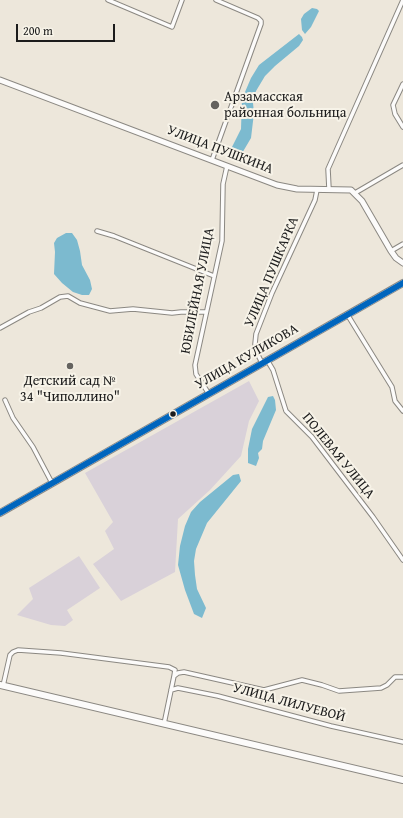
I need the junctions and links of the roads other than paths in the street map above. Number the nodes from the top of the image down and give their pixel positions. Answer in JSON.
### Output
{"nodes":[{"id":1,"x":108,"y":0,"type":"edge"},
{"id":2,"x":182,"y":0,"type":"edge"},
{"id":3,"x":216,"y":0,"type":"edge"},
{"id":4,"x":403,"y":0,"type":"edge"},
{"id":5,"x":0,"y":80,"type":"edge"},
{"id":6,"x":403,"y":84,"type":"edge"},
{"id":7,"x":403,"y":127,"type":"edge"},
{"id":8,"x":212,"y":160,"type":"junction"},
{"id":9,"x":403,"y":165,"type":"edge"},
{"id":10,"x":227,"y":166,"type":"junction"},
{"id":11,"x":329,"y":189,"type":"junction"},
{"id":12,"x":317,"y":190,"type":"junction"},
{"id":13,"x":355,"y":193,"type":"junction"},
{"id":14,"x":97,"y":231,"type":"dead end"},
{"id":15,"x":403,"y":244,"type":"edge"},
{"id":16,"x":391,"y":251,"type":"junction"},
{"id":17,"x":403,"y":263,"type":"edge"},
{"id":18,"x":214,"y":276,"type":"junction"},
{"id":19,"x":403,"y":283,"type":"edge"},
{"id":20,"x":206,"y":312,"type":"junction"},
{"id":21,"x":346,"y":314,"type":"junction"},
{"id":22,"x":0,"y":328,"type":"edge"},
{"id":23,"x":265,"y":362,"type":"junction"},
{"id":24,"x":209,"y":394,"type":"junction"},
{"id":25,"x":5,"y":400,"type":"dead end"},
{"id":26,"x":403,"y":411,"type":"edge"},
{"id":27,"x":52,"y":483,"type":"junction"},
{"id":28,"x":0,"y":513,"type":"edge"},
{"id":29,"x":402,"y":557,"type":"edge"},
{"id":30,"x":174,"y":676,"type":"junction"},
{"id":31,"x":403,"y":677,"type":"edge"},
{"id":32,"x":1,"y":686,"type":"edge"},
{"id":33,"x":170,"y":690,"type":"junction"},
{"id":34,"x":164,"y":724,"type":"junction"},
{"id":35,"x":403,"y":742,"type":"edge"},
{"id":36,"x":403,"y":780,"type":"edge"}],
"edges":[{"from":1,"to":2,"type":"street"},
{"from":3,"to":8,"type":"street"},
{"from":4,"to":11,"type":"street"},
{"from":5,"to":8,"type":"street","name":"УЛИЦА ПУШКИНА"},
{"from":6,"to":7,"type":"street"},
{"from":8,"to":10,"type":"street","name":"УЛИЦА ПУШКИНА"},
{"from":9,"to":13,"type":"street"},
{"from":10,"to":12,"type":"street","name":"УЛИЦА ПУШКИНА"},
{"from":10,"to":18,"type":"street","name":"ЮБИЛЕЙНАЯ УЛИЦА"},
{"from":11,"to":12,"type":"street","name":"УЛИЦА ПУШКИНА"},
{"from":11,"to":13,"type":"street","name":"УЛИЦА ПУШКИНА"},
{"from":12,"to":23,"type":"street","name":"УЛИЦА ПУШКАРКА"},
{"from":13,"to":16,"type":"street"},
{"from":14,"to":18,"type":"street"},
{"from":15,"to":16,"type":"street"},
{"from":16,"to":17,"type":"street"},
{"from":18,"to":20,"type":"street","name":"ЮБИЛЕЙНАЯ УЛИЦА"},
{"from":19,"to":21,"type":"main road","name":"УЛИЦА КУЛИКОВА"},
{"from":20,"to":22,"type":"street"},
{"from":20,"to":24,"type":"street","name":"ЮБИЛЕЙНАЯ УЛИЦА"},
{"from":21,"to":23,"type":"main road","name":"УЛИЦА КУЛИКОВА"},
{"from":21,"to":26,"type":"street"},
{"from":23,"to":24,"type":"main road","name":"УЛИЦА КУЛИКОВА"},
{"from":23,"to":29,"type":"street","name":"ПОЛЕВАЯ УЛИЦА"},
{"from":24,"to":27,"type":"main road","name":"УЛИЦА КУЛИКОВА"},
{"from":25,"to":27,"type":"street"},
{"from":27,"to":28,"type":"main road","name":"УЛИЦА КУЛИКОВА"},
{"from":30,"to":31,"type":"street","name":"УЛИЦА ЛИЛУЕВОЙ"},
{"from":30,"to":32,"type":"street"},
{"from":30,"to":33,"type":"street"},
{"from":32,"to":34,"type":"main road"},
{"from":33,"to":34,"type":"street"},
{"from":33,"to":35,"type":"street","name":"УЛИЦА ЛИЛУЕВОЙ"},
{"from":34,"to":36,"type":"main road"}]}
